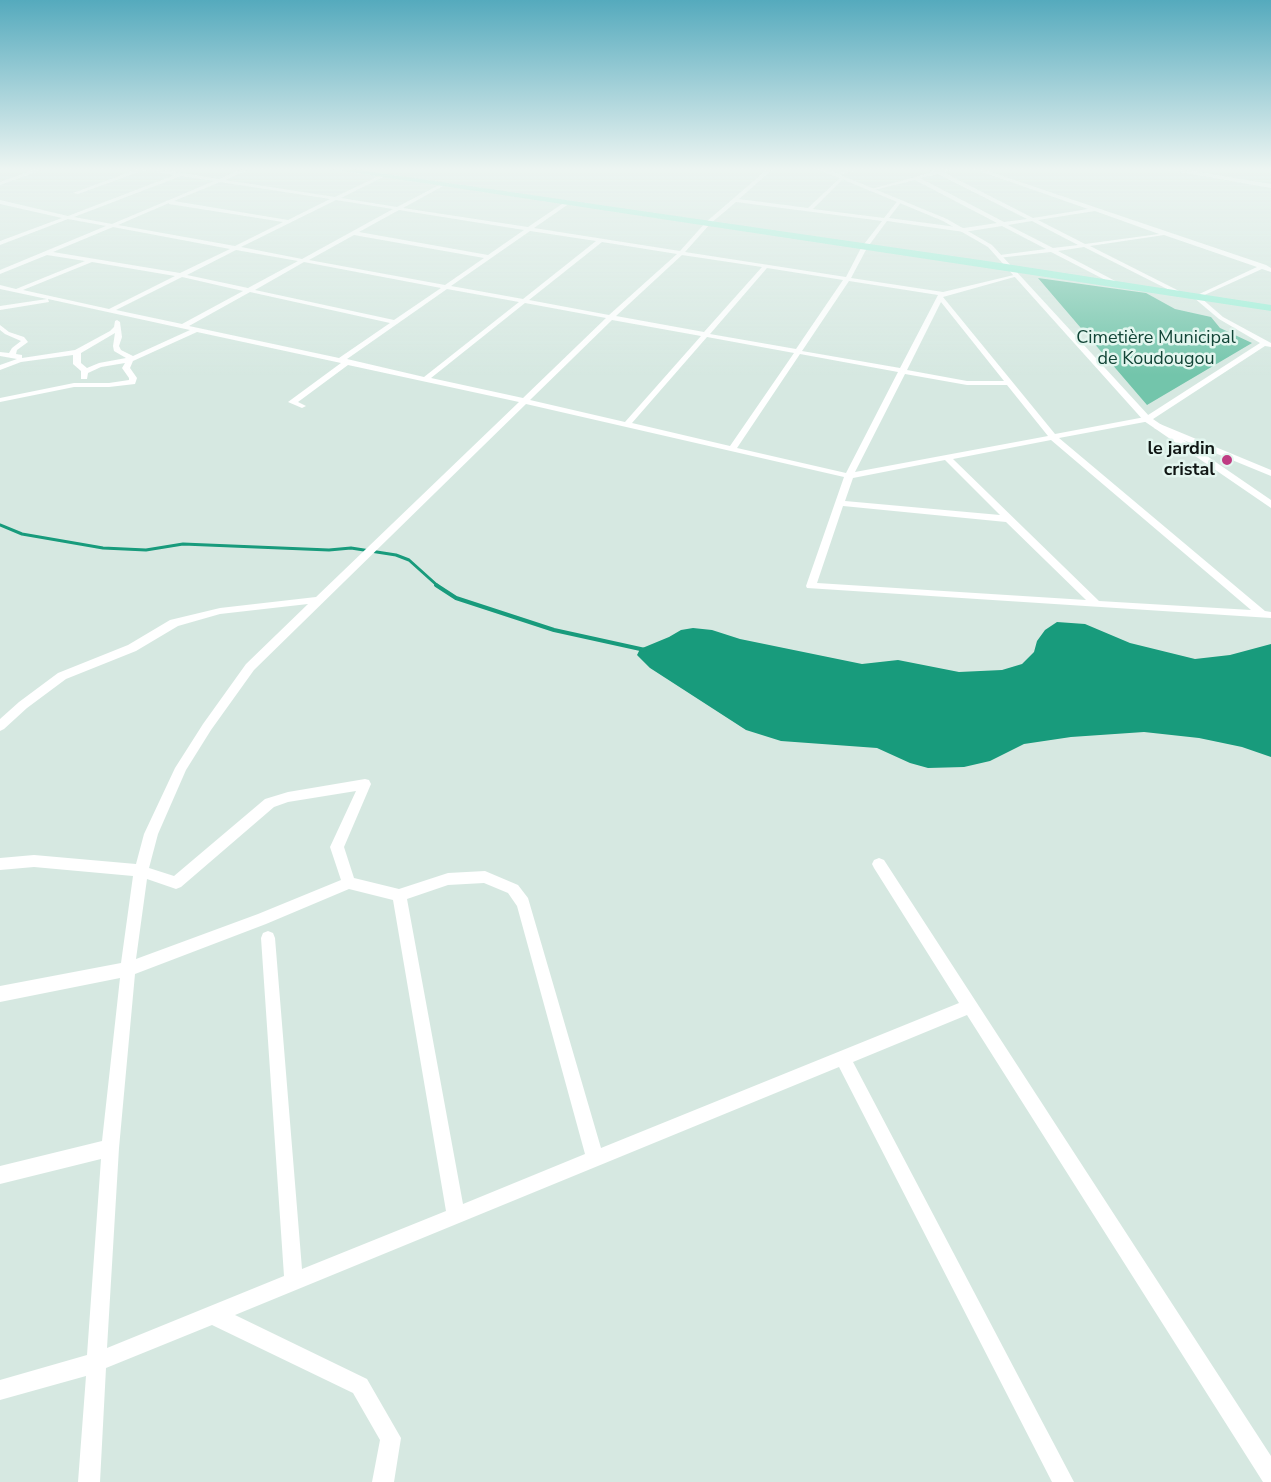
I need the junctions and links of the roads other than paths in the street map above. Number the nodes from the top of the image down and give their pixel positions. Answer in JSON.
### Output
{"nodes":[{"id":1,"x":17,"y":236,"type":"edge"},
{"id":2,"x":87,"y":236,"type":"edge"},
{"id":3,"x":166,"y":236,"type":"edge"},
{"id":4,"x":262,"y":236,"type":"edge"},
{"id":5,"x":347,"y":236,"type":"edge"},
{"id":6,"x":371,"y":236,"type":"edge"},
{"id":7,"x":522,"y":236,"type":"edge"},
{"id":8,"x":575,"y":236,"type":"edge"},
{"id":9,"x":697,"y":236,"type":"edge"},
{"id":10,"x":787,"y":236,"type":"edge"},
{"id":11,"x":873,"y":236,"type":"edge"},
{"id":12,"x":974,"y":236,"type":"edge"},
{"id":13,"x":1026,"y":236,"type":"edge"},
{"id":14,"x":1066,"y":236,"type":"edge"},
{"id":15,"x":1149,"y":236,"type":"edge"},
{"id":16,"x":1171,"y":236,"type":"edge"},
{"id":17,"x":601,"y":240,"type":"junction"},
{"id":18,"x":0,"y":243,"type":"edge"},
{"id":19,"x":1084,"y":245,"type":"junction"},
{"id":20,"x":864,"y":248,"type":"junction"},
{"id":21,"x":236,"y":249,"type":"junction"},
{"id":22,"x":1054,"y":250,"type":"junction"},
{"id":23,"x":47,"y":253,"type":"junction"},
{"id":24,"x":681,"y":253,"type":"junction"},
{"id":25,"x":489,"y":257,"type":"junction"},
{"id":26,"x":1000,"y":257,"type":"junction"},
{"id":27,"x":90,"y":261,"type":"junction"},
{"id":28,"x":302,"y":261,"type":"junction"},
{"id":29,"x":1271,"y":263,"type":"edge"},
{"id":30,"x":766,"y":266,"type":"junction"},
{"id":31,"x":1262,"y":267,"type":"junction"},
{"id":32,"x":1271,"y":270,"type":"edge"},
{"id":33,"x":0,"y":272,"type":"edge"},
{"id":34,"x":1013,"y":272,"type":"junction"},
{"id":35,"x":180,"y":275,"type":"junction"},
{"id":36,"x":848,"y":278,"type":"junction"},
{"id":37,"x":1119,"y":285,"type":"junction"},
{"id":38,"x":0,"y":287,"type":"edge"},
{"id":39,"x":446,"y":287,"type":"junction"},
{"id":40,"x":250,"y":290,"type":"junction"},
{"id":41,"x":17,"y":291,"type":"junction"},
{"id":42,"x":1183,"y":295,"type":"junction"},
{"id":43,"x":942,"y":296,"type":"junction"},
{"id":44,"x":1196,"y":297,"type":"junction"},
{"id":45,"x":57,"y":299,"type":"junction"},
{"id":46,"x":525,"y":301,"type":"junction"},
{"id":47,"x":0,"y":308,"type":"edge"},
{"id":48,"x":1271,"y":308,"type":"edge"},
{"id":49,"x":109,"y":311,"type":"junction"},
{"id":50,"x":119,"y":313,"type":"junction"},
{"id":51,"x":611,"y":317,"type":"junction"},
{"id":52,"x":395,"y":322,"type":"junction"},
{"id":53,"x":0,"y":327,"type":"edge"},
{"id":54,"x":117,"y":327,"type":"junction"},
{"id":55,"x":182,"y":327,"type":"junction"},
{"id":56,"x":196,"y":330,"type":"junction"},
{"id":57,"x":704,"y":334,"type":"junction"},
{"id":58,"x":1268,"y":344,"type":"edge"},
{"id":59,"x":77,"y":352,"type":"junction"},
{"id":60,"x":798,"y":352,"type":"junction"},
{"id":61,"x":0,"y":354,"type":"edge"},
{"id":62,"x":12,"y":355,"type":"junction"},
{"id":63,"x":26,"y":359,"type":"junction"},
{"id":64,"x":130,"y":360,"type":"junction"},
{"id":65,"x":345,"y":361,"type":"junction"},
{"id":66,"x":0,"y":368,"type":"edge"},
{"id":67,"x":903,"y":371,"type":"junction"},
{"id":68,"x":85,"y":372,"type":"junction"},
{"id":69,"x":426,"y":379,"type":"junction"},
{"id":70,"x":1009,"y":383,"type":"junction"},
{"id":71,"x":83,"y":384,"type":"junction"},
{"id":72,"x":0,"y":400,"type":"edge"},
{"id":73,"x":525,"y":401,"type":"junction"},
{"id":74,"x":302,"y":406,"type":"dead end"},
{"id":75,"x":1147,"y":418,"type":"junction"},
{"id":76,"x":627,"y":424,"type":"junction"},
{"id":77,"x":1157,"y":426,"type":"junction"},
{"id":78,"x":1053,"y":437,"type":"junction"},
{"id":79,"x":732,"y":449,"type":"junction"},
{"id":80,"x":946,"y":457,"type":"junction"},
{"id":81,"x":1271,"y":473,"type":"edge"},
{"id":82,"x":849,"y":476,"type":"junction"},
{"id":83,"x":840,"y":503,"type":"junction"},
{"id":84,"x":1271,"y":505,"type":"edge"},
{"id":85,"x":1009,"y":519,"type":"junction"},
{"id":86,"x":318,"y":600,"type":"junction"},
{"id":87,"x":1096,"y":604,"type":"junction"},
{"id":88,"x":1267,"y":614,"type":"edge"},
{"id":89,"x":0,"y":726,"type":"edge"},
{"id":90,"x":0,"y":864,"type":"edge"},
{"id":91,"x":879,"y":864,"type":"dead end"},
{"id":92,"x":141,"y":872,"type":"junction"},
{"id":93,"x":349,"y":883,"type":"junction"},
{"id":94,"x":399,"y":894,"type":"junction"},
{"id":95,"x":268,"y":938,"type":"dead end"},
{"id":96,"x":128,"y":969,"type":"junction"},
{"id":97,"x":0,"y":994,"type":"edge"},
{"id":98,"x":970,"y":1006,"type":"junction"},
{"id":99,"x":843,"y":1058,"type":"junction"},
{"id":100,"x":110,"y":1148,"type":"junction"},
{"id":101,"x":596,"y":1159,"type":"junction"},
{"id":102,"x":0,"y":1174,"type":"edge"},
{"id":103,"x":456,"y":1216,"type":"junction"},
{"id":104,"x":294,"y":1282,"type":"junction"},
{"id":105,"x":213,"y":1314,"type":"junction"},
{"id":106,"x":95,"y":1363,"type":"junction"},
{"id":107,"x":0,"y":1390,"type":"edge"},
{"id":108,"x":1271,"y":1475,"type":"edge"},
{"id":109,"x":89,"y":1482,"type":"edge"},
{"id":110,"x":383,"y":1482,"type":"edge"},
{"id":111,"x":1062,"y":1482,"type":"edge"}],
"edges":[{"from":1,"to":18,"type":"street"},
{"from":2,"to":23,"type":"street"},
{"from":3,"to":21,"type":"street"},
{"from":4,"to":21,"type":"street"},
{"from":5,"to":28,"type":"street"},
{"from":6,"to":25,"type":"street"},
{"from":7,"to":25,"type":"street"},
{"from":8,"to":17,"type":"street"},
{"from":9,"to":24,"type":"street"},
{"from":10,"to":20,"type":"main road"},
{"from":11,"to":20,"type":"street"},
{"from":12,"to":26,"type":"street"},
{"from":13,"to":22,"type":"street"},
{"from":14,"to":19,"type":"street"},
{"from":15,"to":19,"type":"street"},
{"from":16,"to":31,"type":"street"},
{"from":17,"to":24,"type":"street"},
{"from":17,"to":46,"type":"street"},
{"from":19,"to":22,"type":"street"},
{"from":19,"to":42,"type":"street"},
{"from":20,"to":34,"type":"main road"},
{"from":20,"to":36,"type":"street"},
{"from":21,"to":28,"type":"street"},
{"from":21,"to":35,"type":"street"},
{"from":22,"to":26,"type":"street"},
{"from":22,"to":37,"type":"street"},
{"from":23,"to":27,"type":"street"},
{"from":23,"to":33,"type":"street"},
{"from":24,"to":30,"type":"street"},
{"from":24,"to":51,"type":"street"},
{"from":25,"to":39,"type":"street"},
{"from":26,"to":34,"type":"street"},
{"from":27,"to":35,"type":"street"},
{"from":27,"to":41,"type":"street"},
{"from":28,"to":39,"type":"street"},
{"from":28,"to":40,"type":"street"},
{"from":29,"to":31,"type":"street"},
{"from":30,"to":36,"type":"street"},
{"from":30,"to":57,"type":"street"},
{"from":31,"to":32,"type":"street"},
{"from":31,"to":44,"type":"street"},
{"from":34,"to":37,"type":"main road"},
{"from":34,"to":43,"type":"street"},
{"from":34,"to":75,"type":"street"},
{"from":35,"to":40,"type":"street"},
{"from":35,"to":49,"type":"street"},
{"from":36,"to":43,"type":"street"},
{"from":36,"to":60,"type":"street"},
{"from":37,"to":42,"type":"main road"},
{"from":38,"to":41,"type":"street"},
{"from":39,"to":46,"type":"street"},
{"from":39,"to":52,"type":"street"},
{"from":40,"to":52,"type":"street"},
{"from":40,"to":55,"type":"street"},
{"from":41,"to":45,"type":"street"},
{"from":42,"to":44,"type":"main road"},
{"from":43,"to":67,"type":"street"},
{"from":43,"to":70,"type":"street"},
{"from":44,"to":48,"type":"main road"},
{"from":44,"to":58,"type":"street"},
{"from":45,"to":47,"type":"street"},
{"from":45,"to":49,"type":"street"},
{"from":46,"to":51,"type":"street"},
{"from":46,"to":69,"type":"street"},
{"from":49,"to":50,"type":"street"},
{"from":50,"to":54,"type":"street"},
{"from":50,"to":55,"type":"street"},
{"from":51,"to":57,"type":"street"},
{"from":51,"to":73,"type":"street"},
{"from":52,"to":65,"type":"street"},
{"from":53,"to":62,"type":"street"},
{"from":54,"to":59,"type":"street"},
{"from":54,"to":64,"type":"street"},
{"from":55,"to":56,"type":"street"},
{"from":56,"to":64,"type":"street"},
{"from":56,"to":65,"type":"street"},
{"from":57,"to":60,"type":"street"},
{"from":57,"to":76,"type":"street"},
{"from":58,"to":75,"type":"street"},
{"from":59,"to":63,"type":"street"},
{"from":59,"to":68,"type":"street"},
{"from":60,"to":67,"type":"street"},
{"from":60,"to":79,"type":"street"},
{"from":61,"to":62,"type":"street"},
{"from":62,"to":63,"type":"street"},
{"from":63,"to":66,"type":"street"},
{"from":64,"to":68,"type":"street"},
{"from":64,"to":71,"type":"street"},
{"from":65,"to":69,"type":"street"},
{"from":65,"to":74,"type":"street"},
{"from":67,"to":70,"type":"street"},
{"from":67,"to":82,"type":"street"},
{"from":68,"to":71,"type":"street"},
{"from":69,"to":73,"type":"street"},
{"from":70,"to":78,"type":"street"},
{"from":71,"to":72,"type":"street"},
{"from":73,"to":76,"type":"street"},
{"from":73,"to":86,"type":"street"},
{"from":75,"to":77,"type":"street"},
{"from":75,"to":78,"type":"street"},
{"from":76,"to":79,"type":"street"},
{"from":77,"to":81,"type":"street"},
{"from":77,"to":84,"type":"street"},
{"from":78,"to":80,"type":"street"},
{"from":78,"to":88,"type":"street"},
{"from":79,"to":82,"type":"street"},
{"from":80,"to":82,"type":"street"},
{"from":80,"to":85,"type":"street"},
{"from":82,"to":83,"type":"street"},
{"from":83,"to":85,"type":"street"},
{"from":83,"to":87,"type":"street"},
{"from":85,"to":87,"type":"street"},
{"from":86,"to":89,"type":"street"},
{"from":86,"to":92,"type":"street"},
{"from":87,"to":88,"type":"street"},
{"from":90,"to":92,"type":"street"},
{"from":91,"to":98,"type":"street"},
{"from":92,"to":93,"type":"street"},
{"from":92,"to":96,"type":"street"},
{"from":93,"to":94,"type":"street"},
{"from":93,"to":96,"type":"street"},
{"from":94,"to":101,"type":"street"},
{"from":94,"to":103,"type":"street"},
{"from":95,"to":104,"type":"street"},
{"from":96,"to":97,"type":"street"},
{"from":96,"to":100,"type":"street"},
{"from":98,"to":99,"type":"street"},
{"from":98,"to":108,"type":"street"},
{"from":99,"to":101,"type":"street"},
{"from":99,"to":111,"type":"street"},
{"from":100,"to":102,"type":"street"},
{"from":100,"to":106,"type":"street"},
{"from":101,"to":103,"type":"street"},
{"from":103,"to":104,"type":"street"},
{"from":104,"to":105,"type":"street"},
{"from":105,"to":106,"type":"street"},
{"from":105,"to":110,"type":"street"},
{"from":106,"to":107,"type":"street"},
{"from":106,"to":109,"type":"street"}]}
